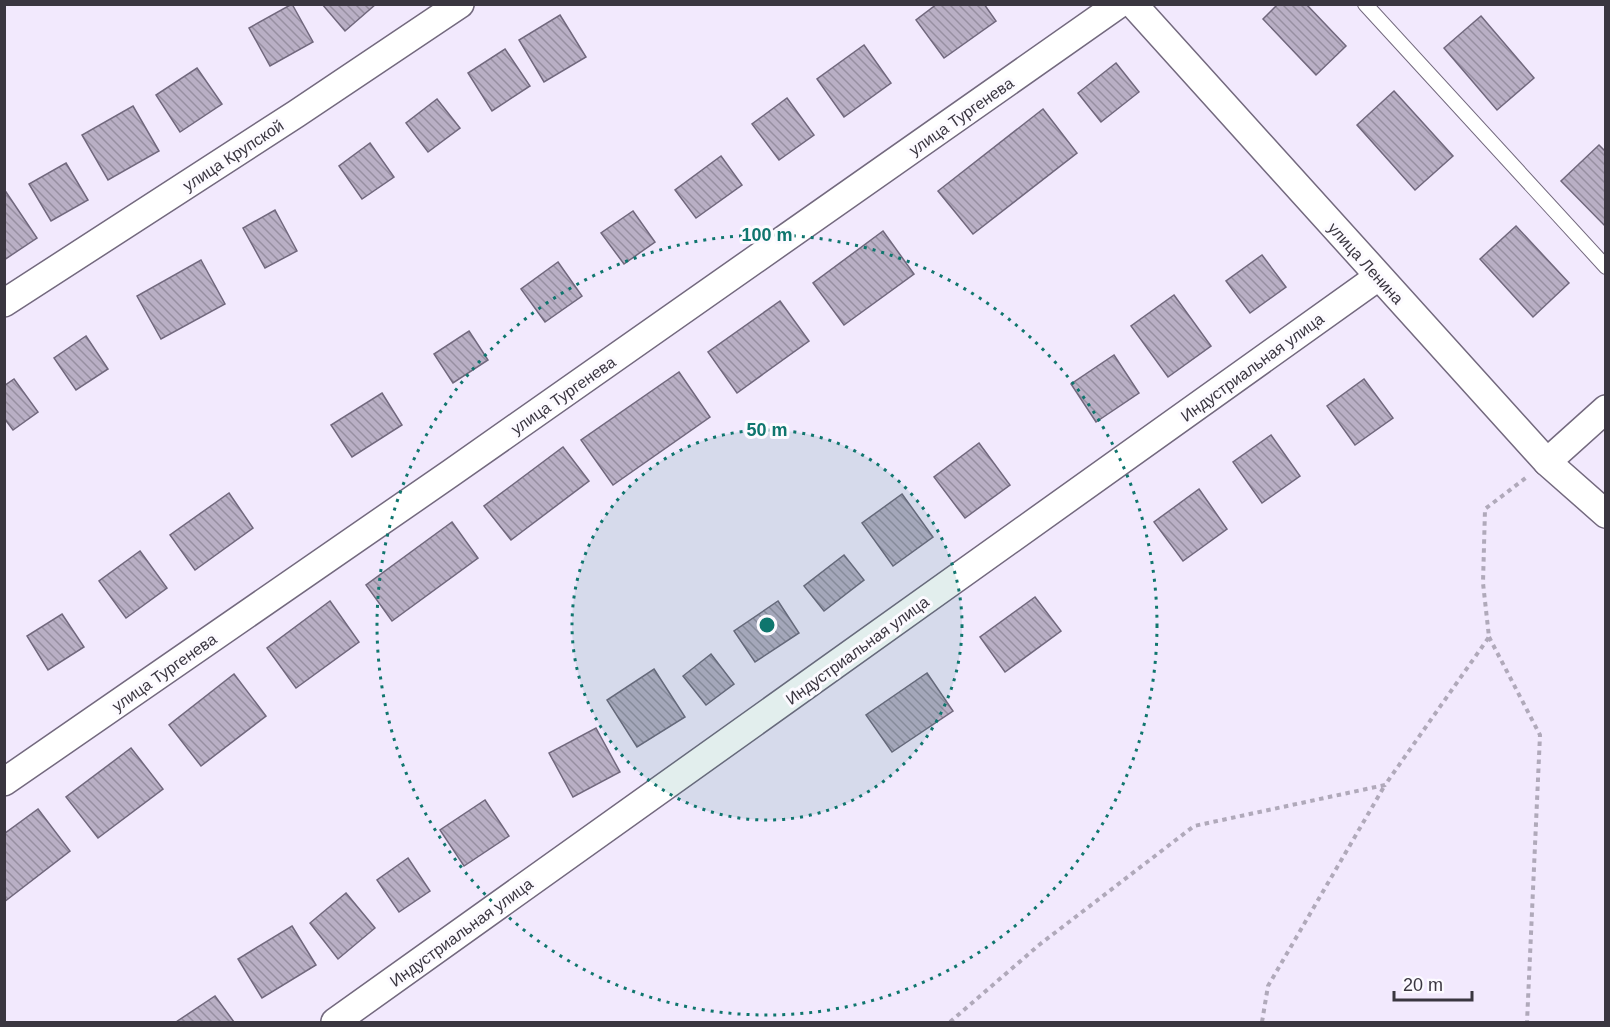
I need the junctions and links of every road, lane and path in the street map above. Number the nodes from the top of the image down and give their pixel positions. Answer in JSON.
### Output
{"nodes":[{"id":1,"x":460,"y":4,"type":"edge"},
{"id":2,"x":1119,"y":4,"type":"edge"},
{"id":3,"x":1133,"y":4,"type":"edge"},
{"id":4,"x":1365,"y":4,"type":"edge"},
{"id":5,"x":1605,"y":267,"type":"edge"},
{"id":6,"x":1378,"y":277,"type":"junction"},
{"id":7,"x":4,"y":303,"type":"edge"},
{"id":8,"x":1605,"y":409,"type":"edge"},
{"id":9,"x":1546,"y":462,"type":"junction"},
{"id":10,"x":1605,"y":514,"type":"edge"},
{"id":11,"x":1490,"y":636,"type":"junction"},
{"id":12,"x":4,"y":782,"type":"edge"},
{"id":13,"x":1385,"y":785,"type":"junction"},
{"id":14,"x":335,"y":1023,"type":"edge"},
{"id":15,"x":950,"y":1023,"type":"edge"},
{"id":16,"x":1262,"y":1023,"type":"edge"},
{"id":17,"x":1527,"y":1023,"type":"edge"}],
"edges":[{"from":1,"to":7,"type":"street","name":"улица Крупской"},
{"from":2,"to":12,"type":"street","name":"улица Тургенева"},
{"from":3,"to":6,"type":"street","name":"улица Ленина"},
{"from":4,"to":5,"type":"lane"},
{"from":6,"to":9,"type":"street","name":"улица Ленина"},
{"from":6,"to":14,"type":"street","name":"Индустриальная улица"},
{"from":8,"to":9,"type":"street"},
{"from":9,"to":10,"type":"street","name":"улица Ленина"},
{"from":9,"to":11,"type":"path"},
{"from":11,"to":13,"type":"path"},
{"from":11,"to":17,"type":"path"},
{"from":13,"to":15,"type":"path"},
{"from":13,"to":16,"type":"path"}]}
